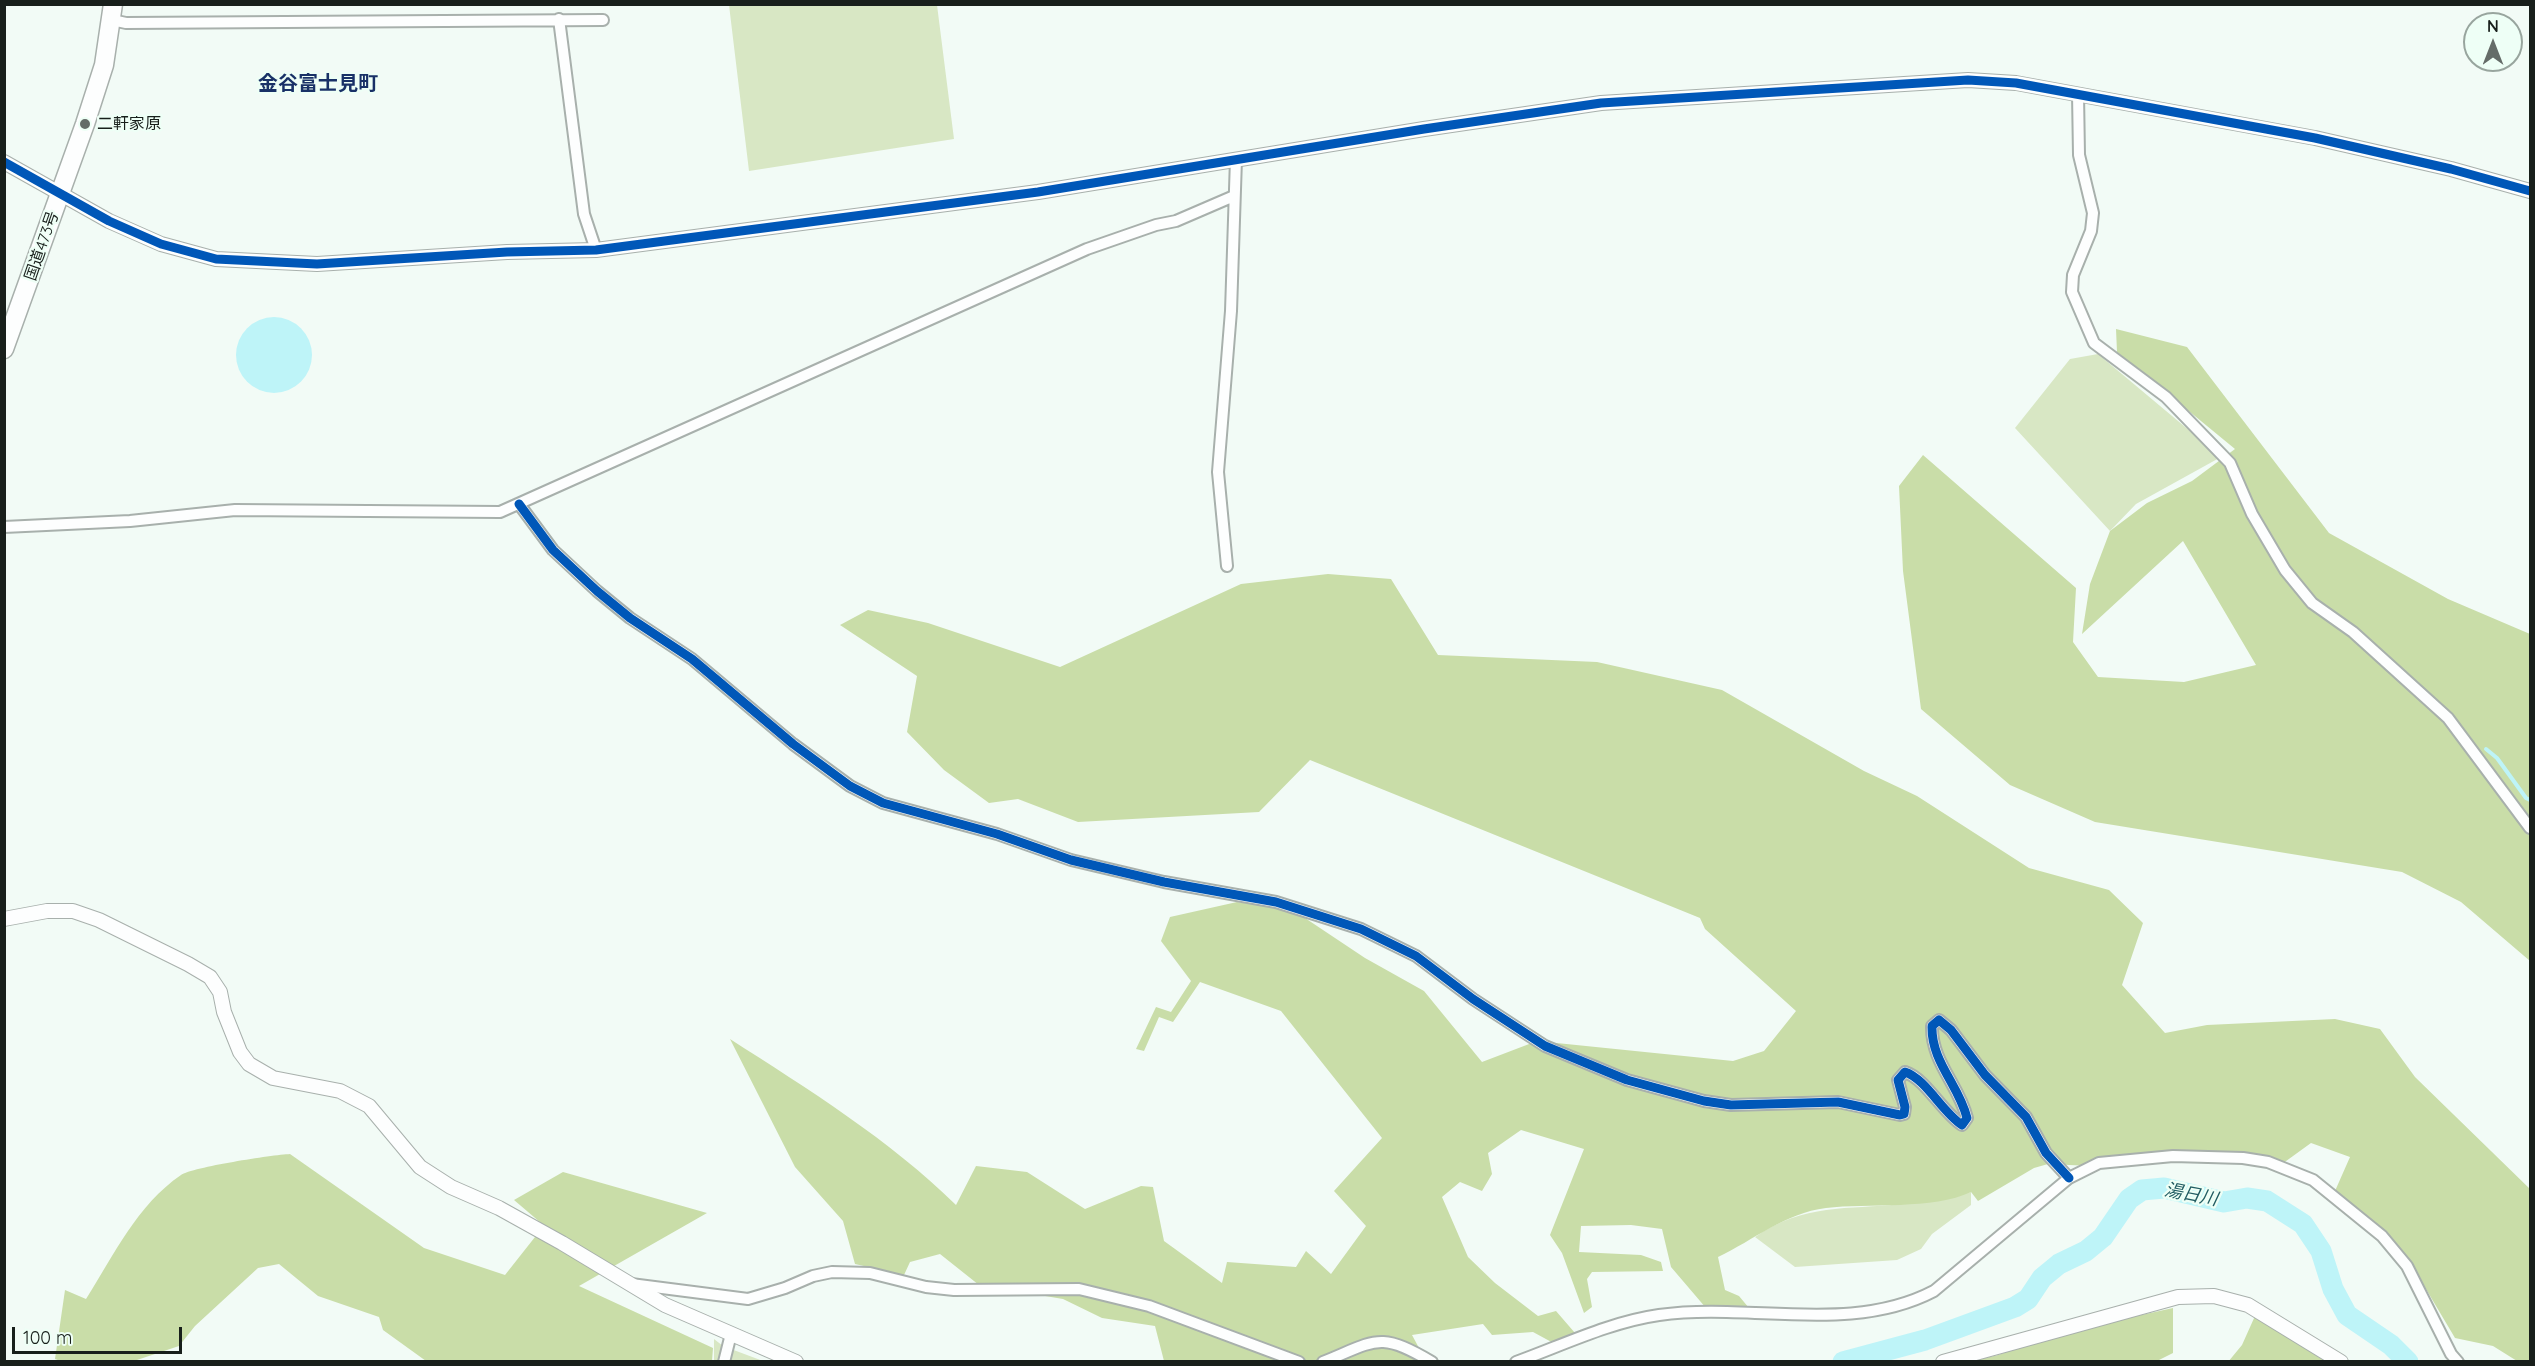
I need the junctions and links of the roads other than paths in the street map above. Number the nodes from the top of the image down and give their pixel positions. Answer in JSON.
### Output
{"nodes":[{"id":1,"x":112,"y":12,"type":"edge"},
{"id":2,"x":559,"y":19,"type":"junction"},
{"id":3,"x":603,"y":20,"type":"dead end"},
{"id":4,"x":2078,"y":94,"type":"junction"},
{"id":5,"x":1236,"y":159,"type":"junction"},
{"id":6,"x":4,"y":162,"type":"edge"},
{"id":7,"x":2530,"y":191,"type":"edge"},
{"id":8,"x":60,"y":194,"type":"junction"},
{"id":9,"x":1234,"y":196,"type":"junction"},
{"id":10,"x":596,"y":250,"type":"junction"},
{"id":11,"x":4,"y":349,"type":"edge"},
{"id":12,"x":519,"y":504,"type":"junction"},
{"id":13,"x":4,"y":527,"type":"edge"},
{"id":14,"x":1227,"y":566,"type":"dead end"},
{"id":15,"x":2530,"y":828,"type":"edge"},
{"id":16,"x":4,"y":919,"type":"edge"},
{"id":17,"x":2070,"y":1179,"type":"junction"},
{"id":18,"x":631,"y":1284,"type":"junction"},
{"id":19,"x":731,"y":1334,"type":"junction"},
{"id":20,"x":724,"y":1362,"type":"edge"},
{"id":21,"x":796,"y":1362,"type":"edge"},
{"id":22,"x":1299,"y":1362,"type":"edge"},
{"id":23,"x":1323,"y":1362,"type":"edge"},
{"id":24,"x":1432,"y":1362,"type":"edge"},
{"id":25,"x":1516,"y":1362,"type":"edge"},
{"id":26,"x":1943,"y":1362,"type":"edge"},
{"id":27,"x":2341,"y":1362,"type":"edge"},
{"id":28,"x":2458,"y":1362,"type":"edge"}],
"edges":[{"from":1,"to":2,"type":"street"},
{"from":1,"to":8,"type":"highway","name":"国道473号"},
{"from":2,"to":3,"type":"street"},
{"from":2,"to":10,"type":"street"},
{"from":4,"to":5,"type":"street"},
{"from":4,"to":7,"type":"street"},
{"from":4,"to":15,"type":"street"},
{"from":5,"to":9,"type":"street"},
{"from":5,"to":10,"type":"street"},
{"from":6,"to":8,"type":"street"},
{"from":8,"to":10,"type":"street"},
{"from":8,"to":11,"type":"highway","name":"国道473号"},
{"from":9,"to":12,"type":"street"},
{"from":9,"to":14,"type":"street"},
{"from":12,"to":13,"type":"street"},
{"from":12,"to":17,"type":"street"},
{"from":16,"to":18,"type":"street"},
{"from":17,"to":25,"type":"street"},
{"from":17,"to":28,"type":"street"},
{"from":18,"to":19,"type":"street"},
{"from":18,"to":22,"type":"street"},
{"from":19,"to":20,"type":"street"},
{"from":19,"to":21,"type":"street"},
{"from":23,"to":24,"type":"street"},
{"from":26,"to":27,"type":"street"}]}
